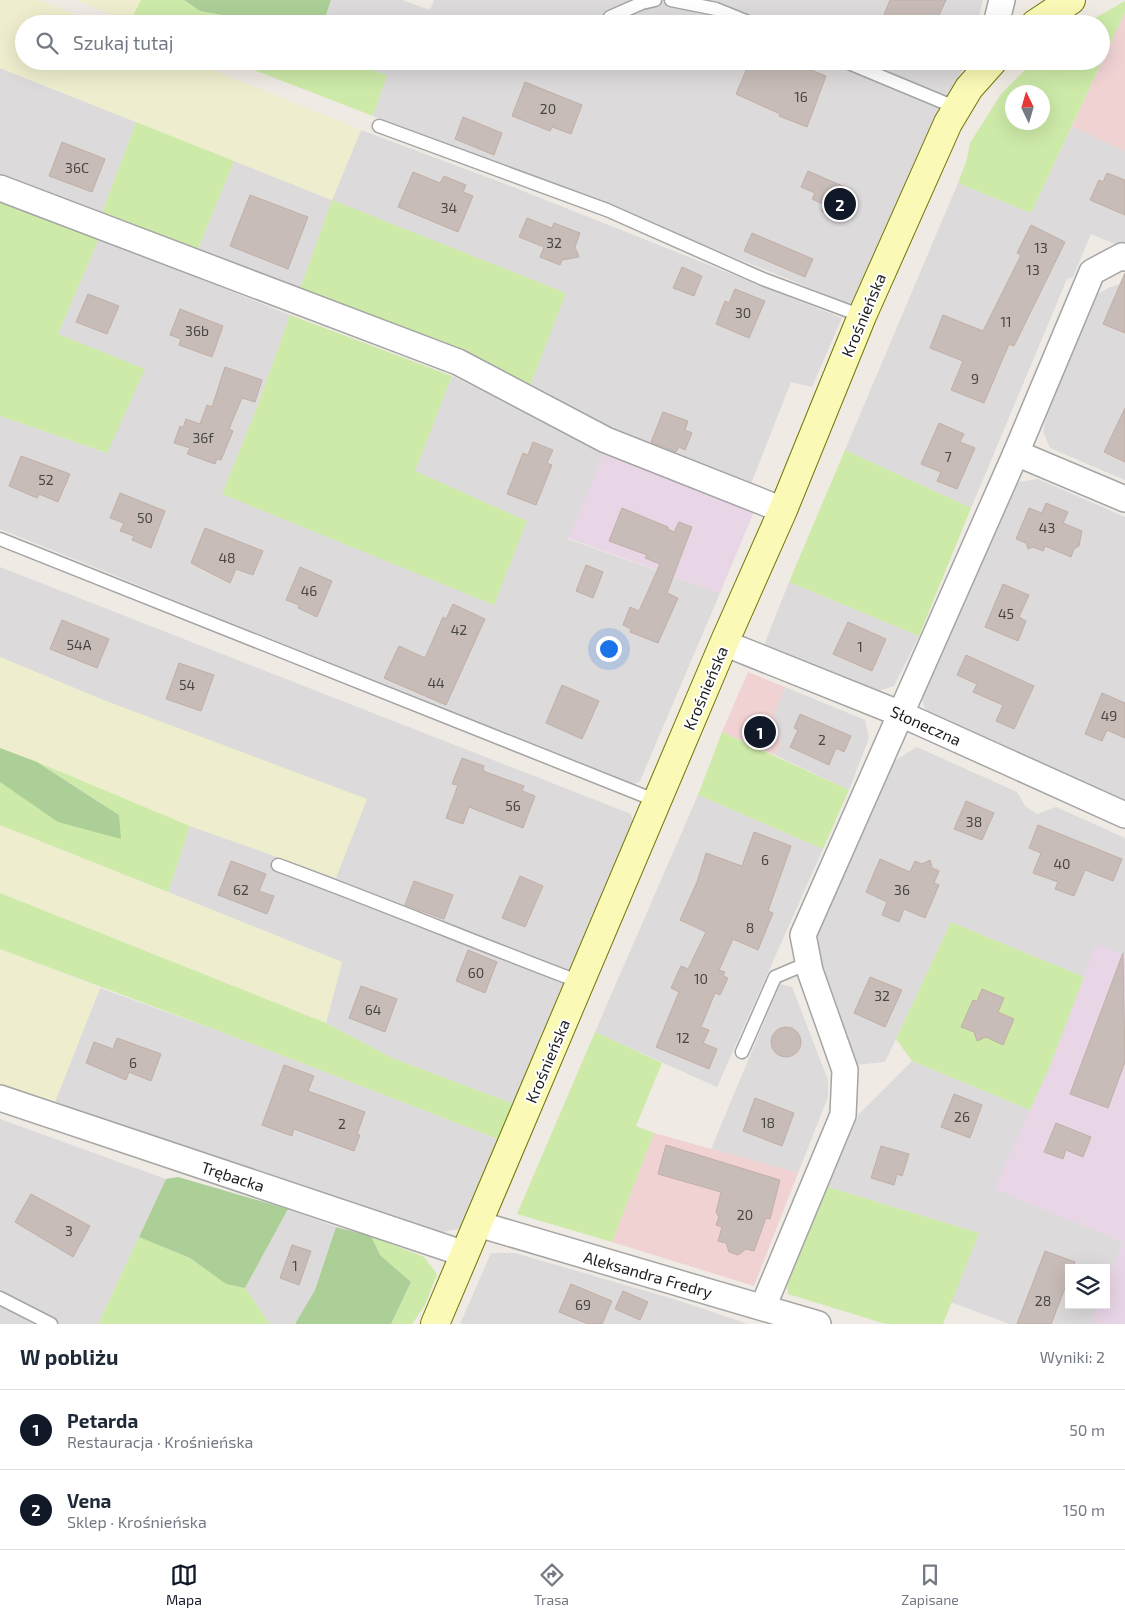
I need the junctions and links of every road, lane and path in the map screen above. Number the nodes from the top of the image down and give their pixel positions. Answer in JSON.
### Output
{"nodes":[{"id":1,"x":655,"y":0,"type":"edge"},
{"id":2,"x":671,"y":0,"type":"edge"},
{"id":3,"x":1071,"y":0,"type":"edge"},
{"id":4,"x":615,"y":15,"type":"edge"},
{"id":5,"x":731,"y":15,"type":"edge"},
{"id":6,"x":1048,"y":15,"type":"edge"},
{"id":7,"x":866,"y":70,"type":"edge"},
{"id":8,"x":984,"y":70,"type":"edge"},
{"id":9,"x":957,"y":108,"type":"junction"},
{"id":10,"x":379,"y":126,"type":"dead end"},
{"id":11,"x":0,"y":188,"type":"edge"},
{"id":12,"x":1125,"y":258,"type":"edge"},
{"id":13,"x":862,"y":316,"type":"junction"},
{"id":14,"x":1016,"y":452,"type":"junction"},
{"id":15,"x":1125,"y":498,"type":"edge"},
{"id":16,"x":783,"y":510,"type":"junction"},
{"id":17,"x":0,"y":539,"type":"edge"},
{"id":18,"x":724,"y":643,"type":"junction"},
{"id":19,"x":901,"y":714,"type":"junction"},
{"id":20,"x":656,"y":801,"type":"junction"},
{"id":21,"x":1125,"y":815,"type":"edge"},
{"id":22,"x":278,"y":866,"type":"dead end"},
{"id":23,"x":808,"y":963,"type":"junction"},
{"id":24,"x":580,"y":982,"type":"junction"},
{"id":25,"x":742,"y":1052,"type":"dead end"},
{"id":26,"x":0,"y":1098,"type":"edge"},
{"id":27,"x":478,"y":1224,"type":"junction"},
{"id":28,"x":466,"y":1254,"type":"junction"},
{"id":29,"x":0,"y":1298,"type":"edge"},
{"id":30,"x":769,"y":1314,"type":"edge"},
{"id":31,"x":51,"y":1324,"type":"edge"},
{"id":32,"x":435,"y":1324,"type":"edge"},
{"id":33,"x":818,"y":1324,"type":"edge"}],
"edges":[{"from":1,"to":4,"type":"lane"},
{"from":2,"to":5,"type":"lane"},
{"from":3,"to":6,"type":"main road"},
{"from":7,"to":9,"type":"lane"},
{"from":8,"to":9,"type":"main road","name":"Krośnieńska"},
{"from":9,"to":13,"type":"main road","name":"Krośnieńska"},
{"from":10,"to":13,"type":"lane"},
{"from":11,"to":16,"type":"street"},
{"from":12,"to":14,"type":"street"},
{"from":13,"to":16,"type":"main road","name":"Krośnieńska"},
{"from":14,"to":15,"type":"street"},
{"from":14,"to":19,"type":"street"},
{"from":16,"to":18,"type":"main road","name":"Krośnieńska"},
{"from":17,"to":20,"type":"lane"},
{"from":18,"to":19,"type":"street","name":"Słoneczna"},
{"from":18,"to":20,"type":"main road","name":"Krośnieńska"},
{"from":19,"to":21,"type":"street","name":"Słoneczna"},
{"from":19,"to":23,"type":"street"},
{"from":20,"to":24,"type":"main road","name":"Krośnieńska"},
{"from":22,"to":24,"type":"lane"},
{"from":23,"to":25,"type":"lane"},
{"from":23,"to":30,"type":"street"},
{"from":24,"to":27,"type":"main road","name":"Krośnieńska"},
{"from":26,"to":28,"type":"street","name":"Trębacka"},
{"from":27,"to":28,"type":"main road","name":"Krośnieńska"},
{"from":27,"to":30,"type":"street","name":"Aleksandra Fredry"},
{"from":28,"to":32,"type":"main road","name":"Krośnieńska"},
{"from":29,"to":31,"type":"lane"},
{"from":30,"to":33,"type":"street","name":"Aleksandra Fredry"}]}
